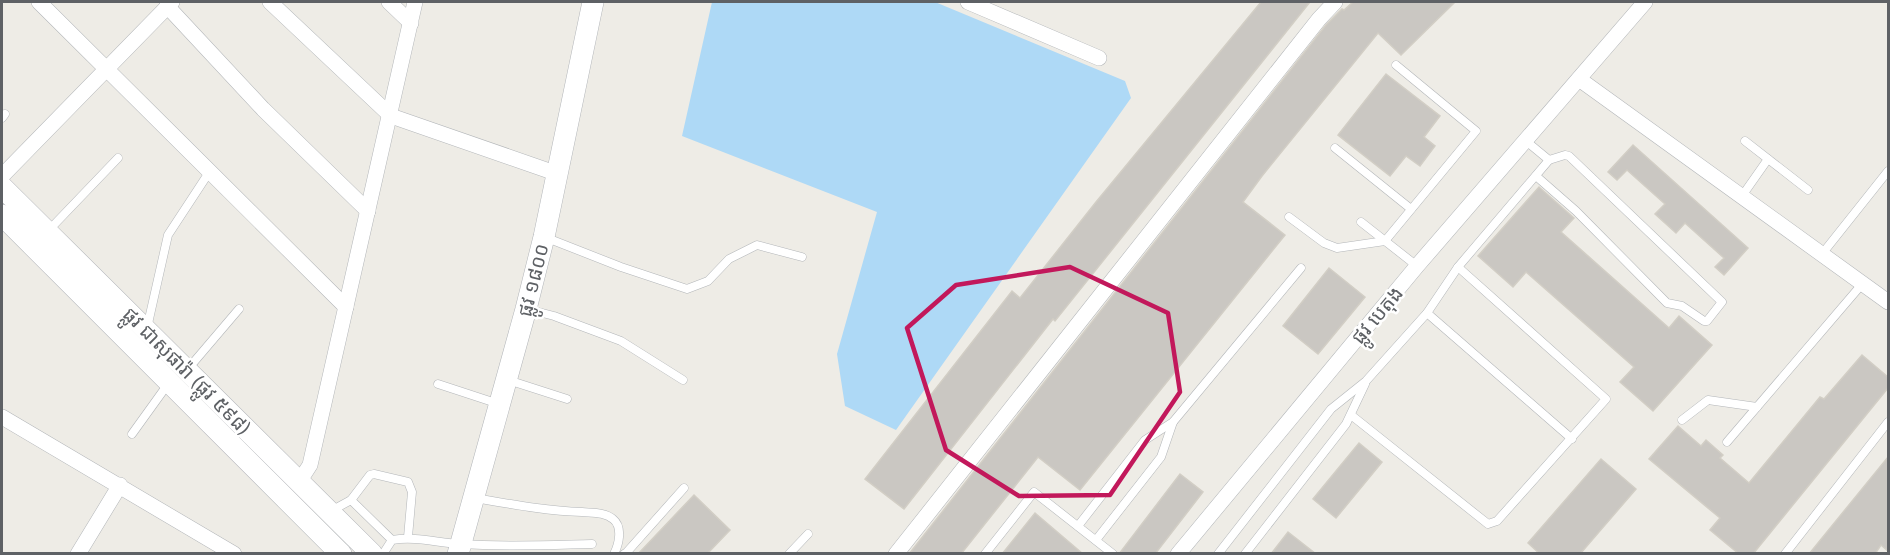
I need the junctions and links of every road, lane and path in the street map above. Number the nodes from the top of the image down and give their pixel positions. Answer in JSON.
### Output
{"nodes":[{"id":1,"x":39,"y":2,"type":"edge"},
{"id":2,"x":270,"y":2,"type":"edge"},
{"id":3,"x":389,"y":2,"type":"edge"},
{"id":4,"x":416,"y":2,"type":"edge"},
{"id":5,"x":592,"y":2,"type":"edge"},
{"id":6,"x":968,"y":2,"type":"edge"},
{"id":7,"x":1335,"y":2,"type":"edge"},
{"id":8,"x":1645,"y":2,"type":"edge"},
{"id":9,"x":169,"y":4,"type":"edge"},
{"id":10,"x":411,"y":23,"type":"junction"},
{"id":11,"x":1099,"y":58,"type":"dead end"},
{"id":12,"x":1396,"y":65,"type":"dead end"},
{"id":13,"x":106,"y":67,"type":"junction"},
{"id":14,"x":1579,"y":79,"type":"junction"},
{"id":15,"x":391,"y":116,"type":"junction"},
{"id":16,"x":1526,"y":141,"type":"junction"},
{"id":17,"x":1745,"y":141,"type":"dead end"},
{"id":18,"x":1335,"y":148,"type":"dead end"},
{"id":19,"x":118,"y":158,"type":"dead end"},
{"id":20,"x":1768,"y":159,"type":"junction"},
{"id":21,"x":1549,"y":160,"type":"junction"},
{"id":22,"x":210,"y":171,"type":"junction"},
{"id":23,"x":1888,"y":171,"type":"edge"},
{"id":24,"x":558,"y":174,"type":"junction"},
{"id":25,"x":2,"y":176,"type":"edge"},
{"id":26,"x":1536,"y":176,"type":"junction"},
{"id":27,"x":2,"y":187,"type":"edge"},
{"id":28,"x":1808,"y":190,"type":"dead end"},
{"id":29,"x":1742,"y":196,"type":"junction"},
{"id":30,"x":1411,"y":209,"type":"junction"},
{"id":31,"x":368,"y":211,"type":"junction"},
{"id":32,"x":2,"y":215,"type":"edge"},
{"id":33,"x":1289,"y":217,"type":"dead end"},
{"id":34,"x":1361,"y":222,"type":"dead end"},
{"id":35,"x":47,"y":232,"type":"junction"},
{"id":36,"x":544,"y":237,"type":"junction"},
{"id":37,"x":1385,"y":240,"type":"junction"},
{"id":38,"x":1822,"y":254,"type":"junction"},
{"id":39,"x":802,"y":257,"type":"dead end"},
{"id":40,"x":1417,"y":266,"type":"junction"},
{"id":41,"x":1458,"y":267,"type":"junction"},
{"id":42,"x":1301,"y":268,"type":"dead end"},
{"id":43,"x":1863,"y":283,"type":"junction"},
{"id":44,"x":1888,"y":302,"type":"edge"},
{"id":45,"x":346,"y":307,"type":"junction"},
{"id":46,"x":239,"y":309,"type":"dead end"},
{"id":47,"x":526,"y":309,"type":"junction"},
{"id":48,"x":1427,"y":313,"type":"junction"},
{"id":49,"x":147,"y":332,"type":"junction"},
{"id":50,"x":187,"y":370,"type":"junction"},
{"id":51,"x":507,"y":379,"type":"junction"},
{"id":52,"x":683,"y":380,"type":"dead end"},
{"id":53,"x":1366,"y":381,"type":"junction"},
{"id":54,"x":169,"y":382,"type":"junction"},
{"id":55,"x":438,"y":384,"type":"dead end"},
{"id":56,"x":567,"y":399,"type":"dead end"},
{"id":57,"x":500,"y":404,"type":"junction"},
{"id":58,"x":1757,"y":407,"type":"junction"},
{"id":59,"x":1351,"y":415,"type":"junction"},
{"id":60,"x":2,"y":417,"type":"edge"},
{"id":61,"x":1682,"y":420,"type":"dead end"},
{"id":62,"x":1173,"y":422,"type":"junction"},
{"id":63,"x":1888,"y":422,"type":"edge"},
{"id":64,"x":132,"y":434,"type":"dead end"},
{"id":65,"x":1572,"y":439,"type":"junction"},
{"id":66,"x":1727,"y":442,"type":"dead end"},
{"id":67,"x":299,"y":482,"type":"junction"},
{"id":68,"x":120,"y":485,"type":"junction"},
{"id":69,"x":684,"y":488,"type":"dead end"},
{"id":70,"x":473,"y":498,"type":"junction"},
{"id":71,"x":351,"y":500,"type":"junction"},
{"id":72,"x":330,"y":511,"type":"junction"},
{"id":73,"x":1078,"y":526,"type":"junction"},
{"id":74,"x":808,"y":534,"type":"dead end"},
{"id":75,"x":408,"y":537,"type":"junction"},
{"id":76,"x":392,"y":540,"type":"junction"},
{"id":77,"x":1096,"y":540,"type":"junction"},
{"id":78,"x":592,"y":544,"type":"dead end"},
{"id":79,"x":459,"y":549,"type":"edge"},
{"id":80,"x":78,"y":554,"type":"edge"},
{"id":81,"x":234,"y":554,"type":"edge"},
{"id":82,"x":341,"y":554,"type":"edge"},
{"id":83,"x":372,"y":554,"type":"edge"},
{"id":84,"x":383,"y":554,"type":"edge"},
{"id":85,"x":614,"y":554,"type":"edge"},
{"id":86,"x":624,"y":554,"type":"edge"},
{"id":87,"x":789,"y":554,"type":"edge"},
{"id":88,"x":896,"y":554,"type":"edge"},
{"id":89,"x":984,"y":554,"type":"edge"},
{"id":90,"x":1113,"y":554,"type":"edge"},
{"id":91,"x":1178,"y":554,"type":"edge"},
{"id":92,"x":1218,"y":554,"type":"edge"},
{"id":93,"x":1245,"y":554,"type":"edge"},
{"id":94,"x":1785,"y":554,"type":"edge"}],
"edges":[{"from":1,"to":13,"type":"street"},
{"from":2,"to":15,"type":"street"},
{"from":3,"to":10,"type":"street"},
{"from":4,"to":10,"type":"street"},
{"from":5,"to":24,"type":"main road","name":"ផ្លូវ ១៨០០"},
{"from":6,"to":11,"type":"street"},
{"from":7,"to":88,"type":"street"},
{"from":8,"to":14,"type":"street","name":"ផ្លូវ បេតុង"},
{"from":9,"to":13,"type":"street"},
{"from":9,"to":31,"type":"street"},
{"from":10,"to":15,"type":"street"},
{"from":12,"to":30,"type":"lane"},
{"from":13,"to":22,"type":"street"},
{"from":13,"to":25,"type":"street"},
{"from":14,"to":16,"type":"street","name":"ផ្លូវ បេតុង"},
{"from":14,"to":29,"type":"street"},
{"from":15,"to":24,"type":"street"},
{"from":15,"to":31,"type":"street"},
{"from":16,"to":21,"type":"lane"},
{"from":16,"to":40,"type":"street","name":"ផ្លូវ បេតុង"},
{"from":17,"to":20,"type":"lane"},
{"from":18,"to":30,"type":"lane"},
{"from":19,"to":35,"type":"lane"},
{"from":20,"to":28,"type":"lane"},
{"from":20,"to":29,"type":"lane"},
{"from":21,"to":26,"type":"lane"},
{"from":21,"to":26,"type":"lane"},
{"from":22,"to":45,"type":"street"},
{"from":22,"to":49,"type":"lane"},
{"from":23,"to":38,"type":"lane"},
{"from":24,"to":36,"type":"main road","name":"ផ្លូវ ១៨០០"},
{"from":26,"to":41,"type":"lane"},
{"from":27,"to":35,"type":"main road","name":"ផ្លូវ ជាសុផារ៉ា (ផ្លូវ ៥៩៨)"},
{"from":29,"to":38,"type":"street"},
{"from":30,"to":37,"type":"lane"},
{"from":31,"to":45,"type":"street"},
{"from":32,"to":54,"type":"main road","name":"ផ្លូវ ជាសុផារ៉ា (ផ្លូវ ៥៩៨)"},
{"from":33,"to":37,"type":"lane"},
{"from":34,"to":37,"type":"lane"},
{"from":35,"to":49,"type":"main road","name":"ផ្លូវ ជាសុផារ៉ា (ផ្លូវ ៥៩៨)"},
{"from":36,"to":39,"type":"lane"},
{"from":36,"to":47,"type":"main road","name":"ផ្លូវ ១៨០០"},
{"from":37,"to":40,"type":"lane"},
{"from":38,"to":43,"type":"street"},
{"from":40,"to":91,"type":"street","name":"ផ្លូវ បេតុង"},
{"from":41,"to":48,"type":"lane"},
{"from":41,"to":65,"type":"lane"},
{"from":42,"to":62,"type":"lane"},
{"from":43,"to":44,"type":"street"},
{"from":43,"to":58,"type":"lane"},
{"from":45,"to":67,"type":"street"},
{"from":46,"to":50,"type":"lane"},
{"from":47,"to":51,"type":"main road","name":"ផ្លូវ ១៨០០"},
{"from":47,"to":52,"type":"lane"},
{"from":48,"to":53,"type":"lane"},
{"from":48,"to":65,"type":"lane"},
{"from":49,"to":50,"type":"main road","name":"ផ្លូវ ជាសុផារ៉ា (ផ្លូវ ៥៩៨)"},
{"from":50,"to":67,"type":"main road","name":"ផ្លូវ ជាសុផារ៉ា (ផ្លូវ ៥៩៨)"},
{"from":51,"to":56,"type":"lane"},
{"from":51,"to":57,"type":"main road","name":"ផ្លូវ ១៨០០"},
{"from":53,"to":59,"type":"lane"},
{"from":53,"to":92,"type":"lane"},
{"from":54,"to":64,"type":"lane"},
{"from":54,"to":82,"type":"main road","name":"ផ្លូវ ជាសុផារ៉ា (ផ្លូវ ៥៩៨)"},
{"from":55,"to":57,"type":"lane"},
{"from":57,"to":70,"type":"main road","name":"ផ្លូវ ១៨០០"},
{"from":58,"to":61,"type":"lane"},
{"from":58,"to":66,"type":"lane"},
{"from":59,"to":65,"type":"lane"},
{"from":59,"to":93,"type":"lane"},
{"from":60,"to":68,"type":"street"},
{"from":62,"to":73,"type":"lane"},
{"from":62,"to":77,"type":"lane"},
{"from":63,"to":94,"type":"lane"},
{"from":67,"to":72,"type":"main road","name":"ផ្លូវ ជាសុផារ៉ា (ផ្លូវ ៥៩៨)"},
{"from":68,"to":80,"type":"street"},
{"from":68,"to":81,"type":"street"},
{"from":69,"to":86,"type":"lane"},
{"from":70,"to":79,"type":"main road","name":"ផ្លូវ ១៨០០"},
{"from":70,"to":85,"type":"lane"},
{"from":71,"to":72,"type":"lane"},
{"from":71,"to":75,"type":"lane"},
{"from":71,"to":76,"type":"lane"},
{"from":72,"to":83,"type":"main road","name":"ផ្លូវ ជាសុផារ៉ា (ផ្លូវ ៥៩៨)"},
{"from":73,"to":77,"type":"lane"},
{"from":73,"to":89,"type":"lane"},
{"from":74,"to":87,"type":"lane"},
{"from":75,"to":76,"type":"lane"},
{"from":75,"to":79,"type":"lane"},
{"from":76,"to":84,"type":"lane"},
{"from":77,"to":90,"type":"lane"},
{"from":78,"to":79,"type":"lane"}]}
